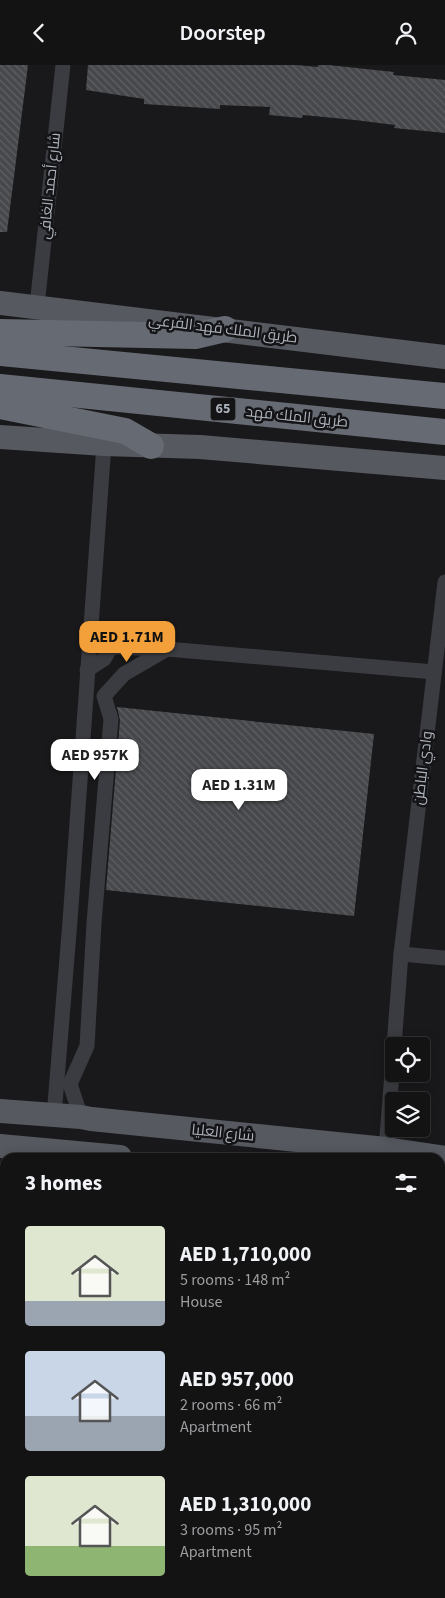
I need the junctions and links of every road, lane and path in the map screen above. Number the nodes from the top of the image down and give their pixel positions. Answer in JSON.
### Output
{"nodes":[{"id":1,"x":63,"y":65,"type":"edge"},
{"id":2,"x":0,"y":303,"type":"edge"},
{"id":3,"x":37,"y":306,"type":"junction"},
{"id":4,"x":225,"y":329,"type":"junction"},
{"id":5,"x":0,"y":333,"type":"edge"},
{"id":6,"x":0,"y":353,"type":"edge"},
{"id":7,"x":445,"y":357,"type":"edge"},
{"id":8,"x":0,"y":387,"type":"edge"},
{"id":9,"x":445,"y":396,"type":"edge"},
{"id":10,"x":0,"y":406,"type":"edge"},
{"id":11,"x":445,"y":432,"type":"edge"},
{"id":12,"x":0,"y":437,"type":"edge"},
{"id":13,"x":104,"y":444,"type":"junction"},
{"id":14,"x":151,"y":445,"type":"junction"},
{"id":15,"x":445,"y":468,"type":"edge"},
{"id":16,"x":445,"y":582,"type":"edge"},
{"id":17,"x":167,"y":649,"type":"junction"},
{"id":18,"x":87,"y":670,"type":"junction"},
{"id":19,"x":434,"y":672,"type":"junction"},
{"id":20,"x":401,"y":954,"type":"junction"},
{"id":21,"x":445,"y":958,"type":"edge"},
{"id":22,"x":395,"y":1037,"type":"edge"},
{"id":23,"x":391,"y":1082,"type":"edge"},
{"id":24,"x":0,"y":1111,"type":"edge"},
{"id":25,"x":54,"y":1116,"type":"junction"},
{"id":26,"x":81,"y":1117,"type":"junction"},
{"id":27,"x":0,"y":1146,"type":"edge"},
{"id":28,"x":26,"y":1149,"type":"junction"},
{"id":29,"x":386,"y":1149,"type":"junction"},
{"id":30,"x":73,"y":1153,"type":"edge"},
{"id":31,"x":416,"y":1153,"type":"edge"}],
"edges":[{"from":1,"to":3,"type":"street","name":"شارع أحمد الغافي"},
{"from":2,"to":3,"type":"main road","name":"طريق الملك فهد الفرعي"},
{"from":3,"to":4,"type":"main road","name":"طريق الملك فهد الفرعي"},
{"from":4,"to":5,"type":"highway"},
{"from":4,"to":7,"type":"main road","name":"طريق الملك فهد الفرعي"},
{"from":6,"to":9,"type":"highway","number":"65","bridge":true},
{"from":8,"to":11,"type":"highway","name":"طريق الملك فهد","number":"65","bridge":true},
{"from":10,"to":14,"type":"highway"},
{"from":12,"to":13,"type":"main road"},
{"from":13,"to":14,"type":"main road"},
{"from":13,"to":18,"type":"street"},
{"from":14,"to":15,"type":"main road"},
{"from":16,"to":19,"type":"street","name":"وادي الباطن"},
{"from":17,"to":18,"type":"street"},
{"from":17,"to":19,"type":"street"},
{"from":17,"to":26,"type":"street"},
{"from":18,"to":25,"type":"street"},
{"from":19,"to":20,"type":"street","name":"وادي الباطن"},
{"from":20,"to":21,"type":"street"},
{"from":20,"to":22,"type":"street","name":"وادي الباطن"},
{"from":23,"to":29,"type":"street","name":"وادي الباطن"},
{"from":24,"to":25,"type":"main road","name":"شارع العليا"},
{"from":25,"to":26,"type":"main road","name":"شارع العليا"},
{"from":25,"to":28,"type":"main road"},
{"from":26,"to":29,"type":"main road","name":"شارع العليا"},
{"from":27,"to":28,"type":"main road"},
{"from":28,"to":30,"type":"main road"},
{"from":29,"to":31,"type":"main road","name":"شارع العليا"}]}
